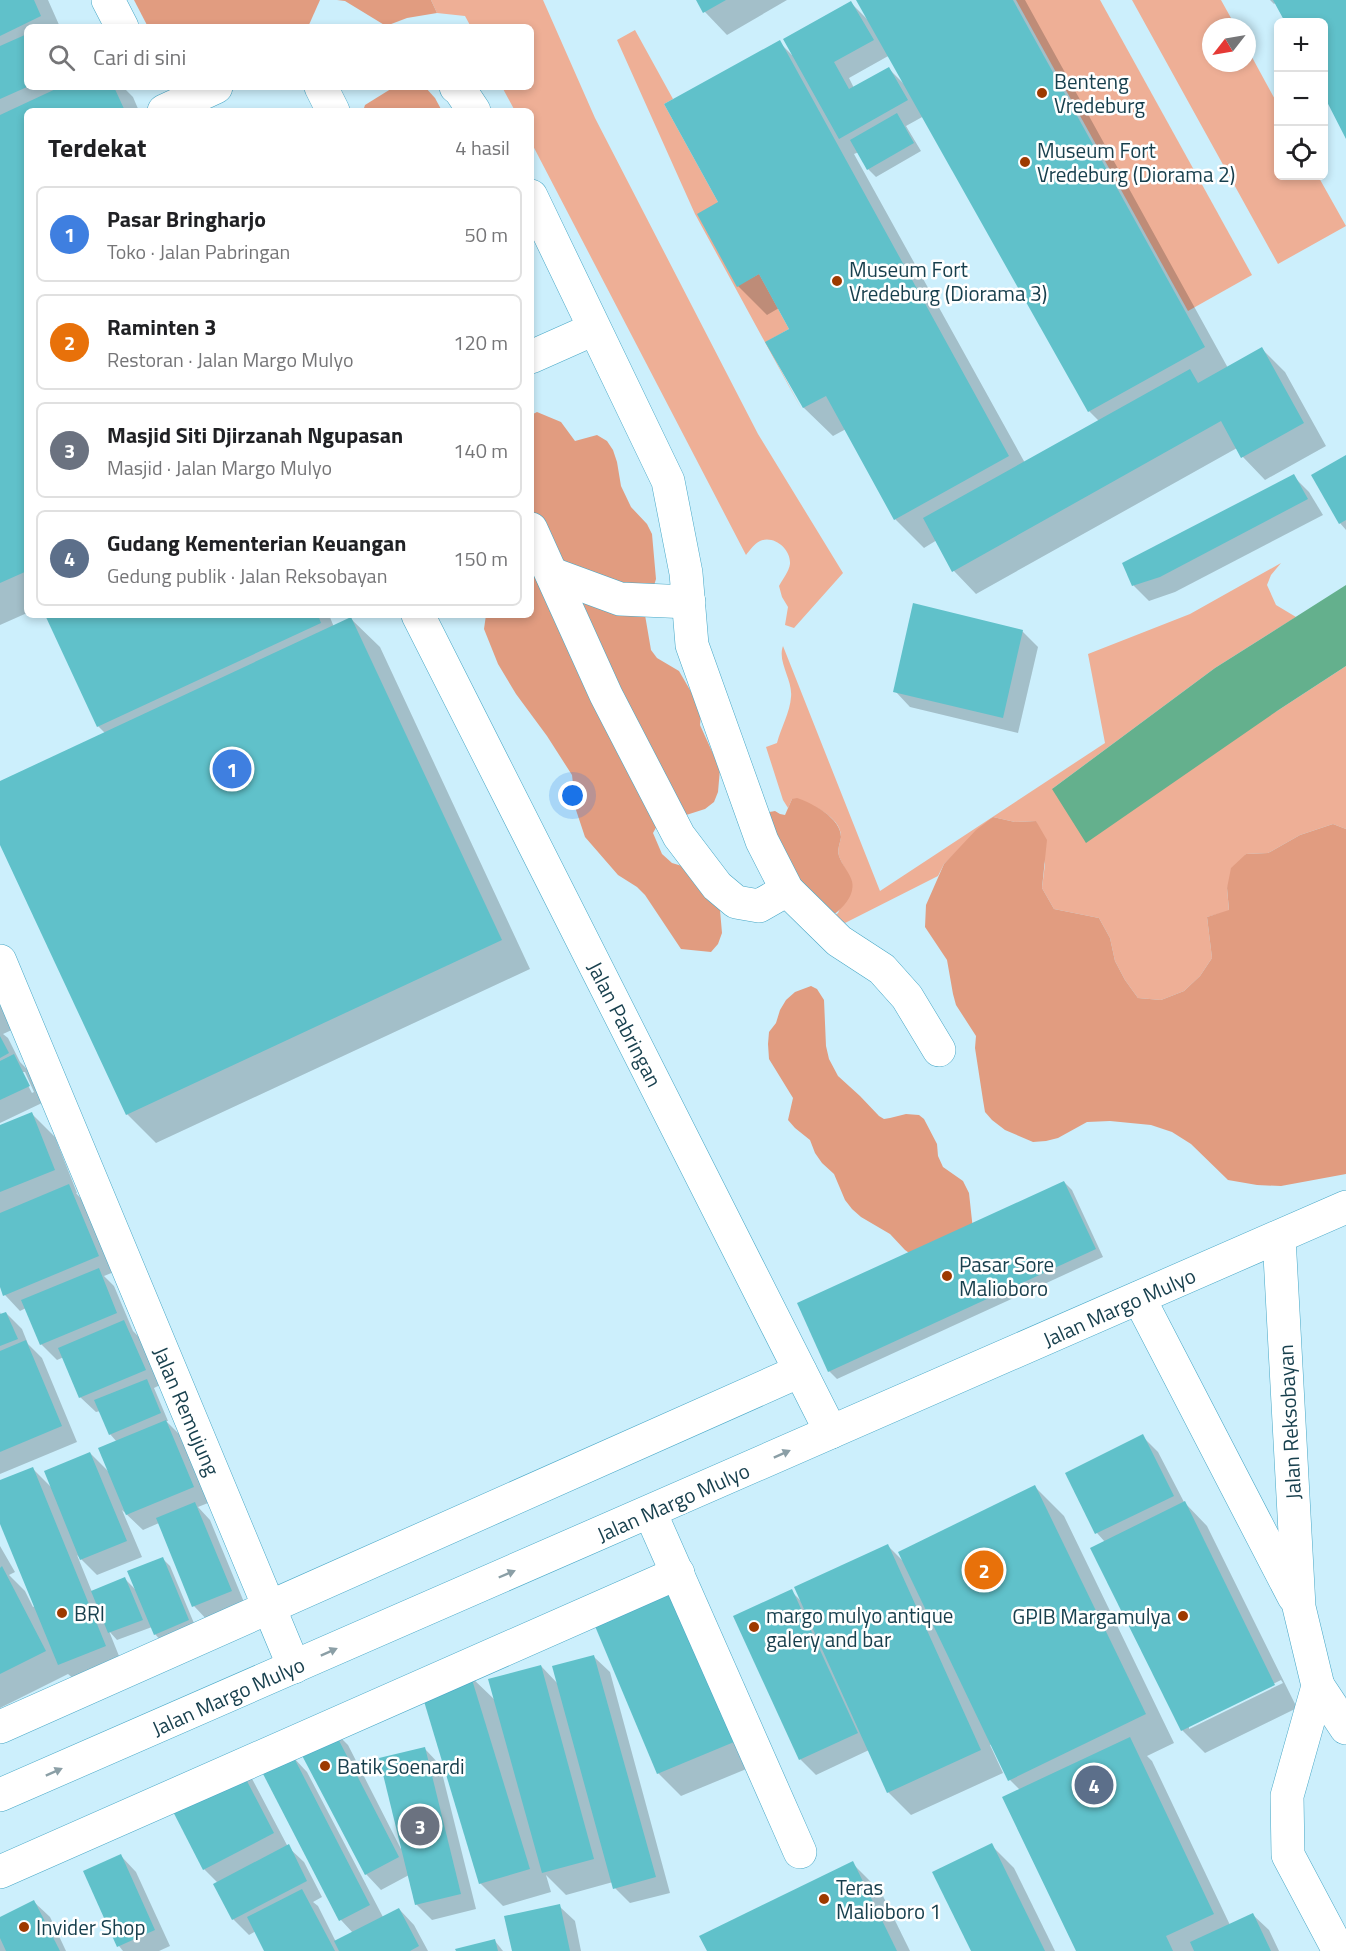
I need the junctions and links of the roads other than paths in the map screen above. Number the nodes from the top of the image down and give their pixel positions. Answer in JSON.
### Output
{"nodes":[{"id":1,"x":108,"y":0,"type":"edge"},
{"id":2,"x":120,"y":24,"type":"edge"},
{"id":3,"x":154,"y":90,"type":"edge"},
{"id":4,"x":210,"y":90,"type":"edge"},
{"id":5,"x":322,"y":90,"type":"edge"},
{"id":6,"x":460,"y":90,"type":"edge"},
{"id":7,"x":162,"y":108,"type":"edge"},
{"id":8,"x":170,"y":108,"type":"edge"},
{"id":9,"x":332,"y":108,"type":"edge"},
{"id":10,"x":472,"y":108,"type":"edge"},
{"id":11,"x":534,"y":202,"type":"edge"},
{"id":12,"x":594,"y":329,"type":"junction"},
{"id":13,"x":534,"y":356,"type":"edge"},
{"id":14,"x":534,"y":535,"type":"edge"},
{"id":15,"x":552,"y":574,"type":"junction"},
{"id":16,"x":689,"y":603,"type":"junction"},
{"id":17,"x":420,"y":618,"type":"edge"},
{"id":18,"x":787,"y":890,"type":"junction"},
{"id":19,"x":0,"y":961,"type":"edge"},
{"id":20,"x":939,"y":1050,"type":"dead end"},
{"id":21,"x":1346,"y":1207,"type":"edge"},
{"id":22,"x":1279,"y":1237,"type":"junction"},
{"id":23,"x":1139,"y":1298,"type":"junction"},
{"id":24,"x":800,"y":1371,"type":"junction"},
{"id":25,"x":831,"y":1432,"type":"junction"},
{"id":26,"x":650,"y":1512,"type":"junction"},
{"id":27,"x":678,"y":1573,"type":"junction"},
{"id":28,"x":1299,"y":1607,"type":"junction"},
{"id":29,"x":269,"y":1608,"type":"junction"},
{"id":30,"x":294,"y":1667,"type":"junction"},
{"id":31,"x":1318,"y":1686,"type":"junction"},
{"id":32,"x":0,"y":1727,"type":"edge"},
{"id":33,"x":1346,"y":1728,"type":"edge"},
{"id":34,"x":0,"y":1795,"type":"edge"},
{"id":35,"x":800,"y":1852,"type":"dead end"},
{"id":36,"x":0,"y":1872,"type":"edge"},
{"id":37,"x":1339,"y":1951,"type":"edge"}],
"edges":[{"from":1,"to":2,"type":"street"},
{"from":3,"to":7,"type":"street"},
{"from":4,"to":8,"type":"street"},
{"from":5,"to":9,"type":"street"},
{"from":6,"to":10,"type":"street"},
{"from":11,"to":12,"type":"street"},
{"from":12,"to":13,"type":"street"},
{"from":12,"to":16,"type":"street"},
{"from":14,"to":15,"type":"street"},
{"from":15,"to":16,"type":"street"},
{"from":15,"to":18,"type":"street"},
{"from":16,"to":18,"type":"street"},
{"from":17,"to":24,"type":"street","name":"Jalan Pabringan"},
{"from":18,"to":20,"type":"street"},
{"from":19,"to":29,"type":"street","name":"Jalan Remujung"},
{"from":21,"to":22,"type":"street","name":"Jalan Margo Mulyo"},
{"from":22,"to":23,"type":"street","name":"Jalan Margo Mulyo"},
{"from":22,"to":28,"type":"street","name":"Jalan Reksobayan"},
{"from":23,"to":25,"type":"street","name":"Jalan Margo Mulyo"},
{"from":23,"to":28,"type":"street","name":"Jalan Reksobayan"},
{"from":24,"to":25,"type":"street","name":"Jalan Pabringan"},
{"from":24,"to":29,"type":"street"},
{"from":26,"to":25,"type":"street","name":"Jalan Margo Mulyo","one_way":true},
{"from":26,"to":27,"type":"street"},
{"from":30,"to":26,"type":"street","name":"Jalan Margo Mulyo","one_way":true},
{"from":27,"to":35,"type":"street"},
{"from":27,"to":36,"type":"street"},
{"from":28,"to":31,"type":"street","name":"Jalan Reksobayan"},
{"from":29,"to":30,"type":"street","name":"Jalan Remujung"},
{"from":29,"to":32,"type":"street"},
{"from":34,"to":30,"type":"street","name":"Jalan Margo Mulyo","one_way":true},
{"from":31,"to":33,"type":"street"},
{"from":31,"to":37,"type":"street","name":"Jalan Reksobayan"}]}
